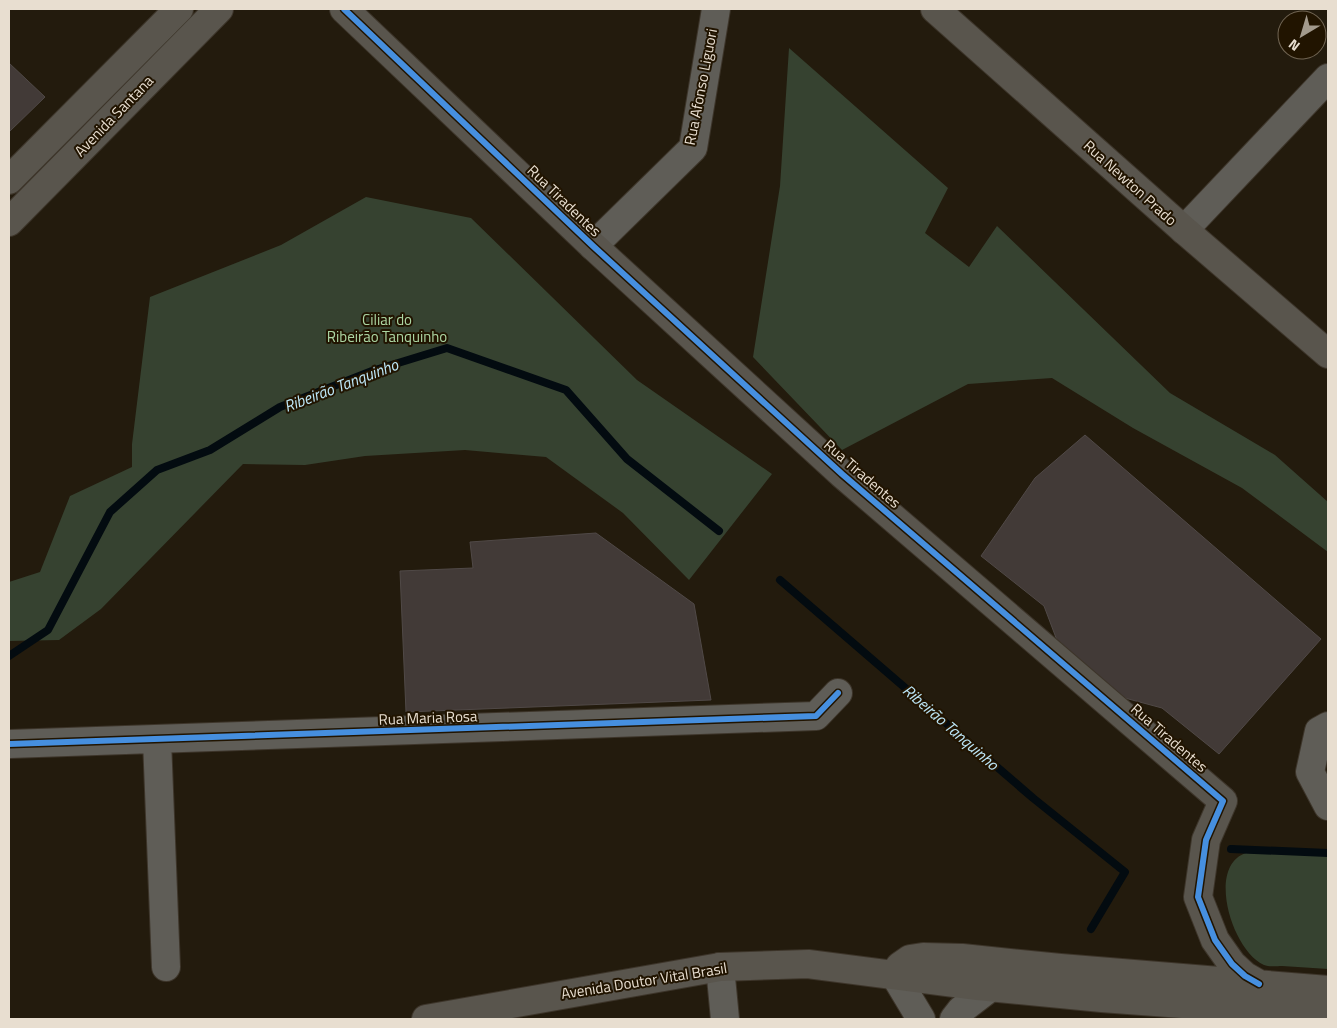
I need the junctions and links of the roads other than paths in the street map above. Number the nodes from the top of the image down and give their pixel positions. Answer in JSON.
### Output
{"nodes":[{"id":1,"x":179,"y":9,"type":"edge"},
{"id":2,"x":219,"y":9,"type":"edge"},
{"id":3,"x":344,"y":9,"type":"edge"},
{"id":4,"x":716,"y":9,"type":"edge"},
{"id":5,"x":935,"y":9,"type":"edge"},
{"id":6,"x":1328,"y":78,"type":"edge"},
{"id":7,"x":9,"y":180,"type":"edge"},
{"id":8,"x":9,"y":222,"type":"edge"},
{"id":9,"x":1184,"y":230,"type":"junction"},
{"id":10,"x":593,"y":246,"type":"junction"},
{"id":11,"x":1328,"y":354,"type":"edge"},
{"id":12,"x":838,"y":693,"type":"dead end"},
{"id":13,"x":1328,"y":726,"type":"edge"},
{"id":14,"x":156,"y":740,"type":"junction"},
{"id":15,"x":9,"y":744,"type":"edge"},
{"id":16,"x":1328,"y":806,"type":"edge"},
{"id":17,"x":166,"y":967,"type":"dead end"},
{"id":18,"x":720,"y":967,"type":"junction"},
{"id":19,"x":894,"y":974,"type":"junction"},
{"id":20,"x":999,"y":979,"type":"junction"},
{"id":21,"x":1259,"y":984,"type":"junction"},
{"id":22,"x":1328,"y":990,"type":"edge"},
{"id":23,"x":1328,"y":1015,"type":"edge"},
{"id":24,"x":426,"y":1019,"type":"edge"},
{"id":25,"x":725,"y":1019,"type":"edge"},
{"id":26,"x":921,"y":1019,"type":"edge"},
{"id":27,"x":954,"y":1019,"type":"edge"}],
"edges":[{"from":1,"to":7,"type":"street","name":"Avenida Santana"},
{"from":2,"to":8,"type":"street","name":"Avenida Santana"},
{"from":3,"to":10,"type":"street","name":"Rua Tiradentes"},
{"from":4,"to":10,"type":"street","name":"Rua Afonso Liguori"},
{"from":5,"to":9,"type":"street","name":"Rua Newton Prado"},
{"from":6,"to":9,"type":"street"},
{"from":9,"to":11,"type":"street","name":"Rua Newton Prado"},
{"from":10,"to":21,"type":"street","name":"Rua Tiradentes"},
{"from":12,"to":14,"type":"street","name":"Rua Maria Rosa"},
{"from":13,"to":16,"type":"street"},
{"from":14,"to":15,"type":"street","name":"Rua Maria Rosa"},
{"from":14,"to":17,"type":"street"},
{"from":18,"to":19,"type":"street","name":"Avenida Doutor Vital Brasil"},
{"from":18,"to":24,"type":"street","name":"Avenida Doutor Vital Brasil"},
{"from":18,"to":25,"type":"street"},
{"from":19,"to":20,"type":"street","name":"Avenida Doutor Vital Brasil"},
{"from":19,"to":26,"type":"street"},
{"from":20,"to":21,"type":"street"},
{"from":20,"to":23,"type":"street"},
{"from":20,"to":27,"type":"street"},
{"from":21,"to":22,"type":"street"}]}
